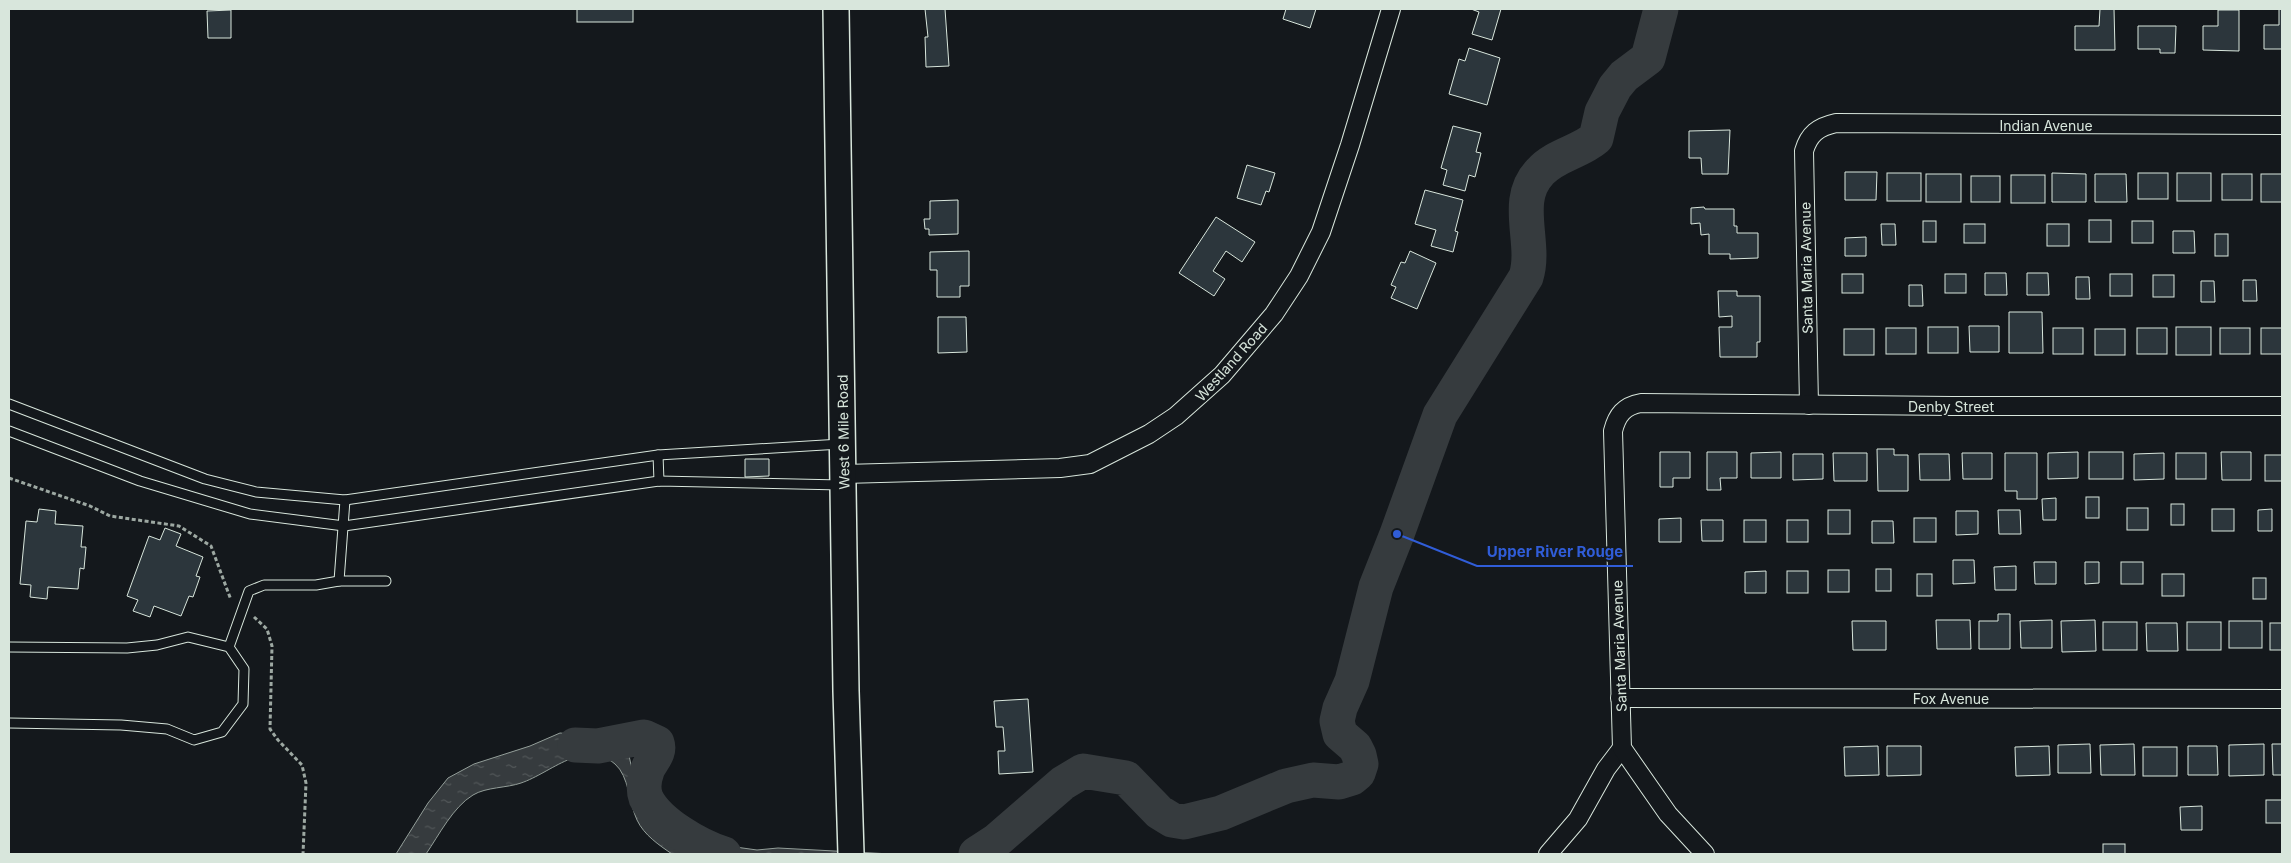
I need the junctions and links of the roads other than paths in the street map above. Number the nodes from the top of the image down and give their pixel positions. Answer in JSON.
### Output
{"nodes":[{"id":1,"x":836,"y":9,"type":"edge"},
{"id":2,"x":1391,"y":9,"type":"edge"},
{"id":3,"x":2282,"y":125,"type":"edge"},
{"id":4,"x":1812,"y":134,"type":"joint"},
{"id":5,"x":9,"y":404,"type":"edge"},
{"id":6,"x":1809,"y":405,"type":"junction"},
{"id":7,"x":2282,"y":406,"type":"edge"},
{"id":8,"x":1622,"y":411,"type":"joint"},
{"id":9,"x":9,"y":431,"type":"edge"},
{"id":10,"x":843,"y":444,"type":"junction"},
{"id":11,"x":658,"y":455,"type":"junction"},
{"id":12,"x":844,"y":480,"type":"junction"},
{"id":13,"x":659,"y":481,"type":"junction"},
{"id":14,"x":345,"y":500,"type":"junction"},
{"id":15,"x":344,"y":526,"type":"junction"},
{"id":16,"x":339,"y":581,"type":"junction"},
{"id":17,"x":386,"y":581,"type":"dead end"},
{"id":18,"x":9,"y":647,"type":"edge"},
{"id":19,"x":229,"y":647,"type":"junction"},
{"id":20,"x":1620,"y":698,"type":"junction"},
{"id":21,"x":2282,"y":699,"type":"edge"},
{"id":22,"x":9,"y":723,"type":"edge"},
{"id":23,"x":1622,"y":748,"type":"junction"},
{"id":24,"x":851,"y":845,"type":"edge"},
{"id":25,"x":1548,"y":854,"type":"edge"},
{"id":26,"x":1705,"y":854,"type":"edge"}],
"edges":[{"from":1,"to":10,"type":"main road","name":"West 6 Mile Road"},
{"from":2,"to":12,"type":"street","name":"Westland Road"},
{"from":3,"to":4,"type":"street","name":"Indian Avenue"},
{"from":4,"to":6,"type":"street","name":"Santa Maria Avenue"},
{"from":5,"to":14,"type":"lane"},
{"from":6,"to":7,"type":"street","name":"Denby Street"},
{"from":6,"to":8,"type":"street","name":"Denby Street"},
{"from":8,"to":20,"type":"street","name":"Santa Maria Avenue"},
{"from":9,"to":15,"type":"lane"},
{"from":10,"to":11,"type":"lane"},
{"from":10,"to":12,"type":"main road","name":"West 6 Mile Road"},
{"from":11,"to":13,"type":"lane"},
{"from":11,"to":14,"type":"lane"},
{"from":12,"to":13,"type":"lane"},
{"from":12,"to":24,"type":"main road","name":"West 6 Mile Road"},
{"from":13,"to":15,"type":"lane"},
{"from":14,"to":15,"type":"lane"},
{"from":15,"to":16,"type":"lane"},
{"from":16,"to":17,"type":"lane"},
{"from":16,"to":19,"type":"lane"},
{"from":18,"to":19,"type":"lane"},
{"from":19,"to":22,"type":"lane"},
{"from":20,"to":21,"type":"street","name":"Fox Avenue"},
{"from":20,"to":23,"type":"street","name":"Santa Maria Avenue"},
{"from":23,"to":25,"type":"street"},
{"from":23,"to":26,"type":"street"}]}
